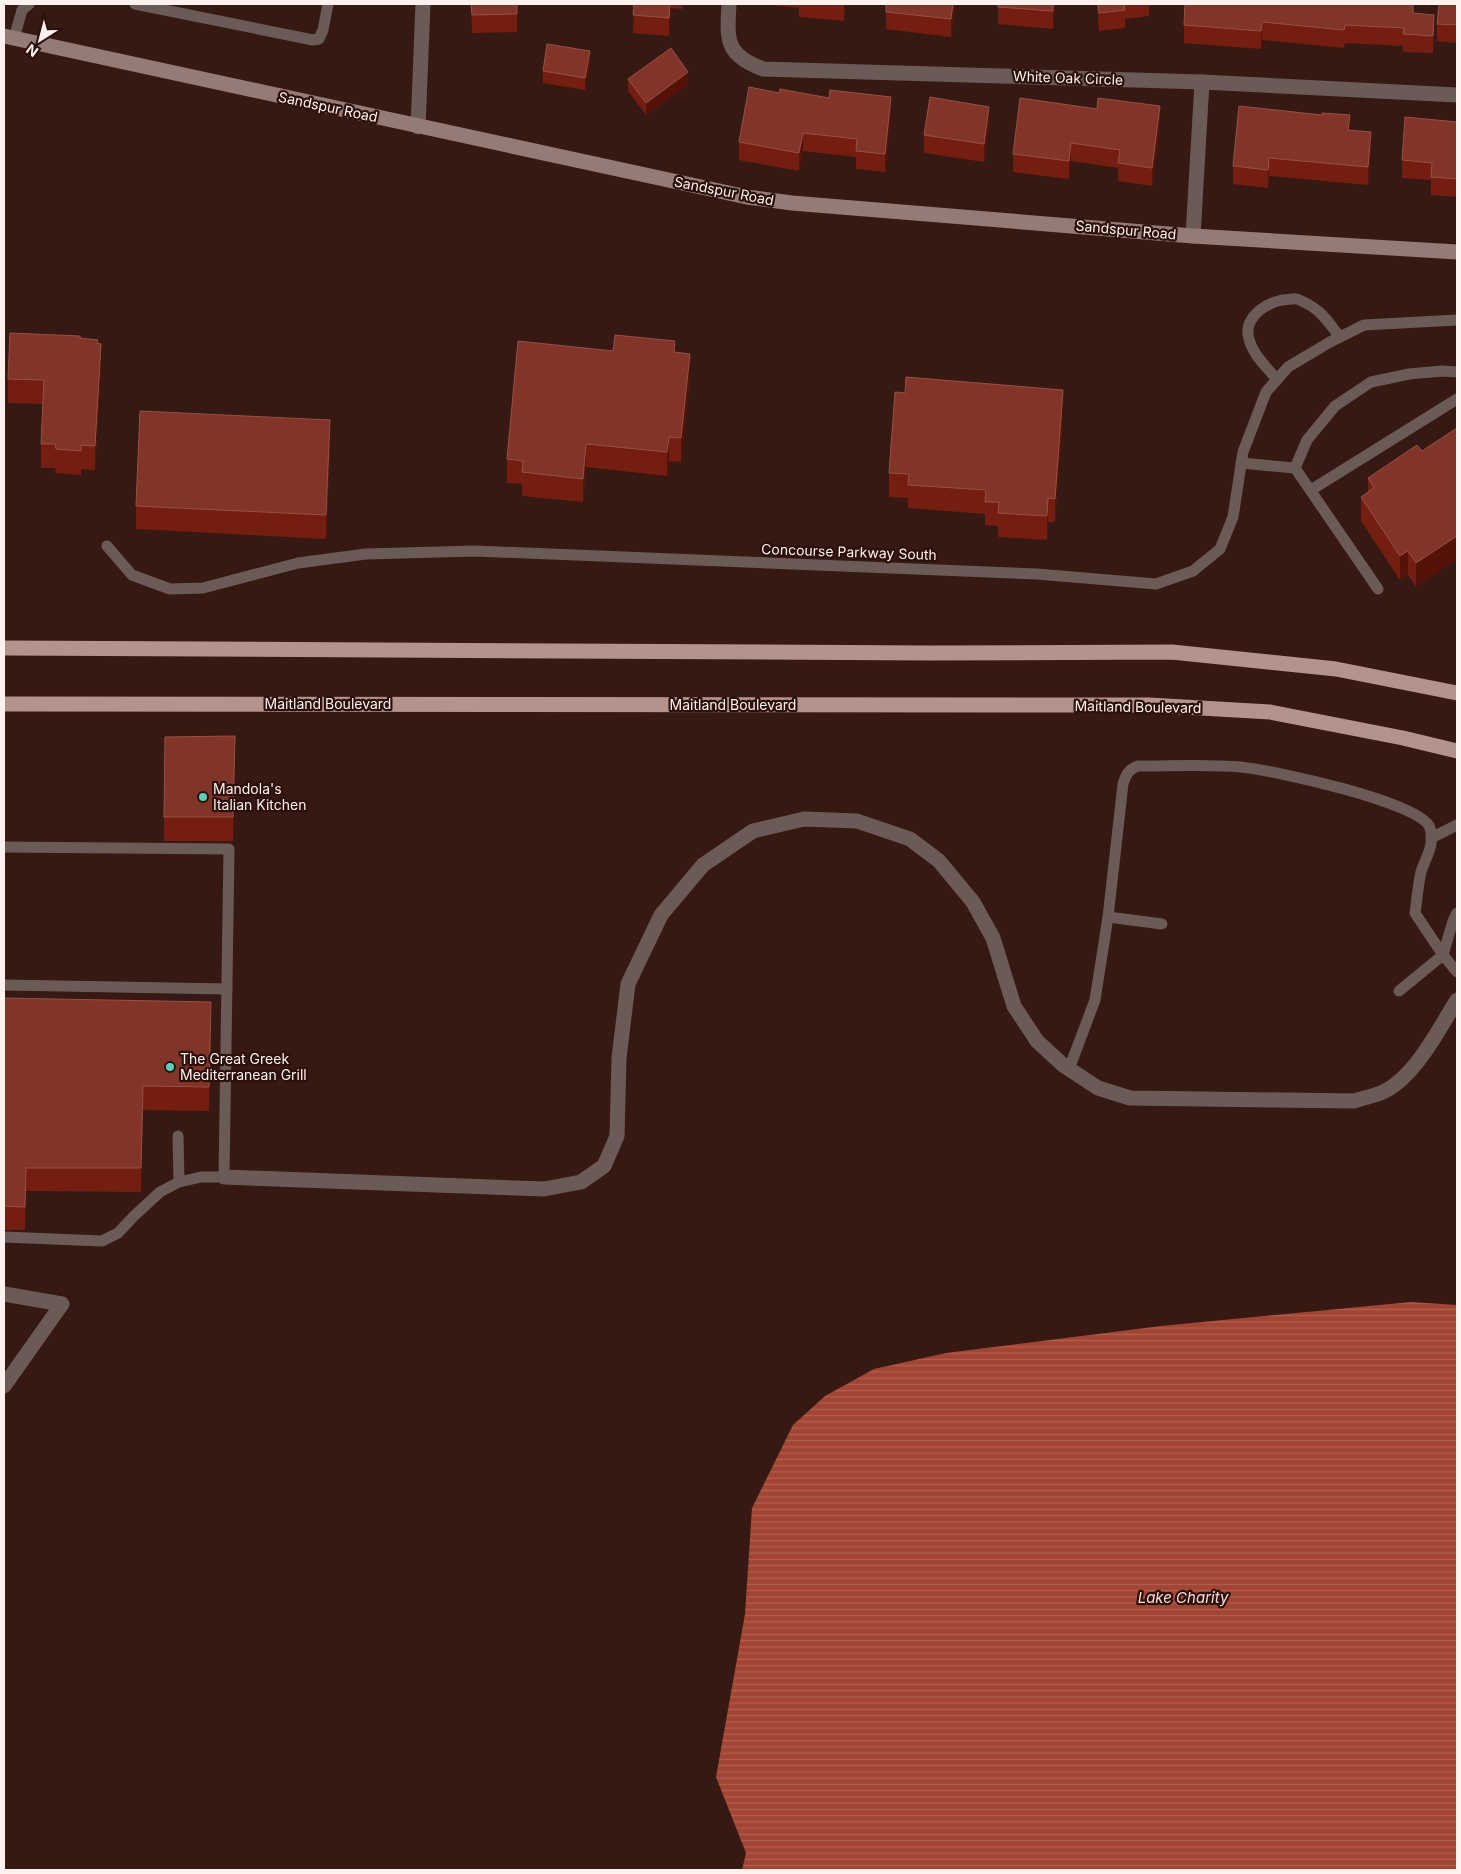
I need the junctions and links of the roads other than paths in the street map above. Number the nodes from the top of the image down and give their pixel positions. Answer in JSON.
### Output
{"nodes":[{"id":1,"x":135,"y":4,"type":"edge"},
{"id":2,"x":328,"y":4,"type":"edge"},
{"id":3,"x":423,"y":4,"type":"edge"},
{"id":4,"x":729,"y":4,"type":"edge"},
{"id":5,"x":24,"y":6,"type":"edge"},
{"id":6,"x":9,"y":37,"type":"edge"},
{"id":7,"x":1202,"y":82,"type":"junction"},
{"id":8,"x":1457,"y":96,"type":"edge"},
{"id":9,"x":418,"y":127,"type":"junction"},
{"id":10,"x":1193,"y":236,"type":"junction"},
{"id":11,"x":1457,"y":252,"type":"edge"},
{"id":12,"x":1457,"y":320,"type":"edge"},
{"id":13,"x":1340,"y":337,"type":"junction"},
{"id":14,"x":1457,"y":372,"type":"edge"},
{"id":15,"x":1277,"y":380,"type":"junction"},
{"id":16,"x":1457,"y":399,"type":"edge"},
{"id":17,"x":1241,"y":463,"type":"junction"},
{"id":18,"x":1295,"y":468,"type":"junction"},
{"id":19,"x":1311,"y":490,"type":"junction"},
{"id":20,"x":107,"y":546,"type":"dead end"},
{"id":21,"x":1378,"y":589,"type":"dead end"},
{"id":22,"x":4,"y":648,"type":"edge"},
{"id":23,"x":1457,"y":693,"type":"edge"},
{"id":24,"x":4,"y":704,"type":"edge"},
{"id":25,"x":1457,"y":751,"type":"edge"},
{"id":26,"x":1457,"y":825,"type":"edge"},
{"id":27,"x":1430,"y":838,"type":"junction"},
{"id":28,"x":4,"y":847,"type":"edge"},
{"id":29,"x":1457,"y":912,"type":"edge"},
{"id":30,"x":1108,"y":917,"type":"junction"},
{"id":31,"x":1162,"y":924,"type":"dead end"},
{"id":32,"x":1443,"y":955,"type":"junction"},
{"id":33,"x":1457,"y":972,"type":"edge"},
{"id":34,"x":4,"y":986,"type":"edge"},
{"id":35,"x":227,"y":989,"type":"junction"},
{"id":36,"x":1399,"y":991,"type":"dead end"},
{"id":37,"x":1457,"y":1000,"type":"edge"},
{"id":38,"x":1068,"y":1069,"type":"junction"},
{"id":39,"x":178,"y":1136,"type":"dead end"},
{"id":40,"x":224,"y":1177,"type":"junction"},
{"id":41,"x":179,"y":1182,"type":"junction"},
{"id":42,"x":4,"y":1237,"type":"edge"},
{"id":43,"x":4,"y":1294,"type":"edge"},
{"id":44,"x":5,"y":1383,"type":"edge"}],
"edges":[{"from":1,"to":2,"type":"lane"},
{"from":3,"to":9,"type":"street"},
{"from":4,"to":7,"type":"street","name":"White Oak Circle"},
{"from":5,"to":6,"type":"lane"},
{"from":6,"to":9,"type":"street","name":"Sandspur Road"},
{"from":7,"to":8,"type":"street","name":"White Oak Circle"},
{"from":7,"to":10,"type":"street"},
{"from":9,"to":10,"type":"street","name":"Sandspur Road"},
{"from":10,"to":11,"type":"street","name":"Sandspur Road"},
{"from":12,"to":13,"type":"lane","name":"Concourse Parkway South"},
{"from":13,"to":15,"type":"lane","name":"Concourse Parkway South"},
{"from":13,"to":15,"type":"lane"},
{"from":14,"to":18,"type":"lane"},
{"from":15,"to":17,"type":"lane","name":"Concourse Parkway South"},
{"from":16,"to":19,"type":"lane"},
{"from":17,"to":18,"type":"lane"},
{"from":17,"to":20,"type":"lane","name":"Concourse Parkway South"},
{"from":18,"to":19,"type":"lane"},
{"from":19,"to":21,"type":"lane"},
{"from":22,"to":23,"type":"main road"},
{"from":24,"to":25,"type":"main road","name":"Maitland Boulevard"},
{"from":26,"to":27,"type":"lane"},
{"from":27,"to":30,"type":"lane"},
{"from":27,"to":32,"type":"lane"},
{"from":28,"to":35,"type":"lane"},
{"from":29,"to":32,"type":"lane"},
{"from":30,"to":31,"type":"lane"},
{"from":30,"to":38,"type":"lane"},
{"from":32,"to":33,"type":"lane"},
{"from":32,"to":36,"type":"lane"},
{"from":34,"to":35,"type":"lane"},
{"from":35,"to":40,"type":"lane"},
{"from":37,"to":38,"type":"street"},
{"from":38,"to":40,"type":"street"},
{"from":39,"to":41,"type":"lane"},
{"from":40,"to":41,"type":"lane"},
{"from":41,"to":42,"type":"lane"},
{"from":43,"to":44,"type":"street"}]}
